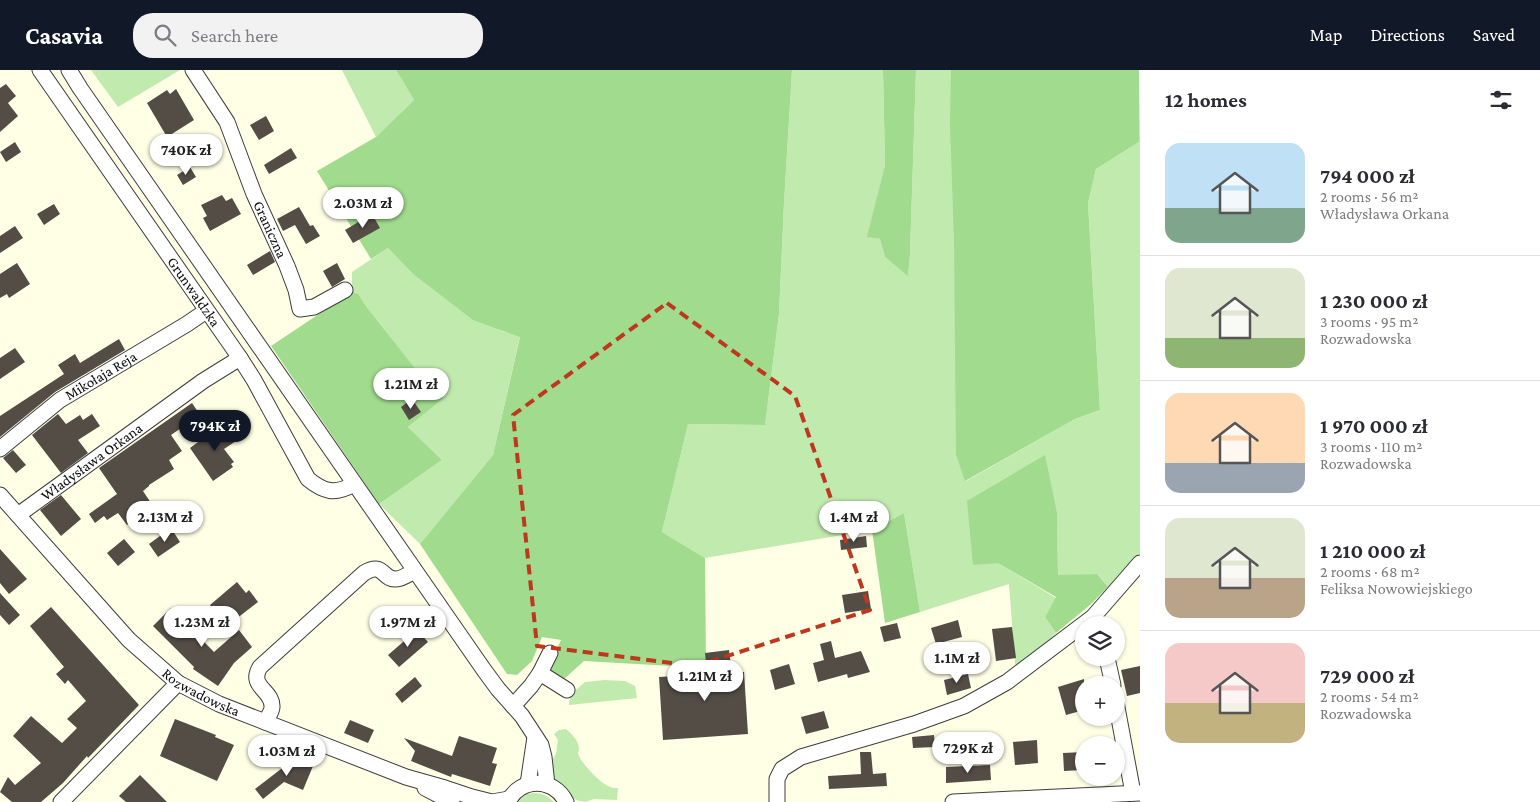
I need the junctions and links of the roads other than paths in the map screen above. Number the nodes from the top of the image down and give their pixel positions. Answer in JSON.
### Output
{"nodes":[{"id":1,"x":40,"y":70,"type":"edge"},
{"id":2,"x":69,"y":70,"type":"edge"},
{"id":3,"x":193,"y":70,"type":"edge"},
{"id":4,"x":345,"y":290,"type":"dead end"},
{"id":5,"x":206,"y":310,"type":"junction"},
{"id":6,"x":240,"y":358,"type":"junction"},
{"id":7,"x":0,"y":449,"type":"edge"},
{"id":8,"x":354,"y":484,"type":"junction"},
{"id":9,"x":0,"y":495,"type":"edge"},
{"id":10,"x":18,"y":516,"type":"junction"},
{"id":11,"x":1140,"y":564,"type":"edge"},
{"id":12,"x":414,"y":570,"type":"junction"},
{"id":13,"x":1099,"y":616,"type":"edge"},
{"id":14,"x":1075,"y":635,"type":"edge"},
{"id":15,"x":550,"y":654,"type":"dead end"},
{"id":16,"x":540,"y":673,"type":"junction"},
{"id":17,"x":178,"y":683,"type":"junction"},
{"id":18,"x":567,"y":690,"type":"dead end"},
{"id":19,"x":513,"y":706,"type":"junction"},
{"id":20,"x":265,"y":722,"type":"junction"},
{"id":21,"x":1122,"y":726,"type":"edge"},
{"id":22,"x":535,"y":737,"type":"junction"},
{"id":23,"x":406,"y":777,"type":"junction"},
{"id":24,"x":528,"y":784,"type":"junction"},
{"id":25,"x":547,"y":784,"type":"junction"},
{"id":26,"x":1137,"y":793,"type":"edge"},
{"id":27,"x":508,"y":801,"type":"edge"},
{"id":28,"x":61,"y":802,"type":"edge"},
{"id":29,"x":452,"y":802,"type":"edge"},
{"id":30,"x":566,"y":802,"type":"edge"},
{"id":31,"x":777,"y":802,"type":"edge"},
{"id":32,"x":953,"y":802,"type":"edge"}],
"edges":[{"from":1,"to":5,"type":"street","name":"Grunwaldzka"},
{"from":2,"to":8,"type":"street"},
{"from":3,"to":4,"type":"street","name":"Graniczna"},
{"from":5,"to":6,"type":"street","name":"Grunwaldzka"},
{"from":5,"to":7,"type":"street","name":"Mikołaja Reja"},
{"from":6,"to":8,"type":"street","name":"Grunwaldzka"},
{"from":6,"to":10,"type":"street","name":"Władysława Orkana"},
{"from":8,"to":12,"type":"street"},
{"from":9,"to":10,"type":"street","name":"Rozwadowska"},
{"from":10,"to":17,"type":"street","name":"Rozwadowska"},
{"from":11,"to":13,"type":"street"},
{"from":12,"to":19,"type":"street"},
{"from":12,"to":20,"type":"street"},
{"from":14,"to":31,"type":"street"},
{"from":15,"to":16,"type":"street"},
{"from":16,"to":18,"type":"street"},
{"from":16,"to":19,"type":"street"},
{"from":17,"to":20,"type":"street","name":"Rozwadowska"},
{"from":17,"to":28,"type":"street"},
{"from":19,"to":22,"type":"street"},
{"from":20,"to":23,"type":"street","name":"Rozwadowska"},
{"from":21,"to":26,"type":"street"},
{"from":22,"to":24,"type":"street"},
{"from":22,"to":25,"type":"street"},
{"from":23,"to":27,"type":"street","name":"Rozwadowska"},
{"from":23,"to":29,"type":"street","name":"Rozwadowska"},
{"from":24,"to":25,"type":"street"},
{"from":24,"to":27,"type":"street"},
{"from":25,"to":30,"type":"street"},
{"from":26,"to":32,"type":"street"}]}
